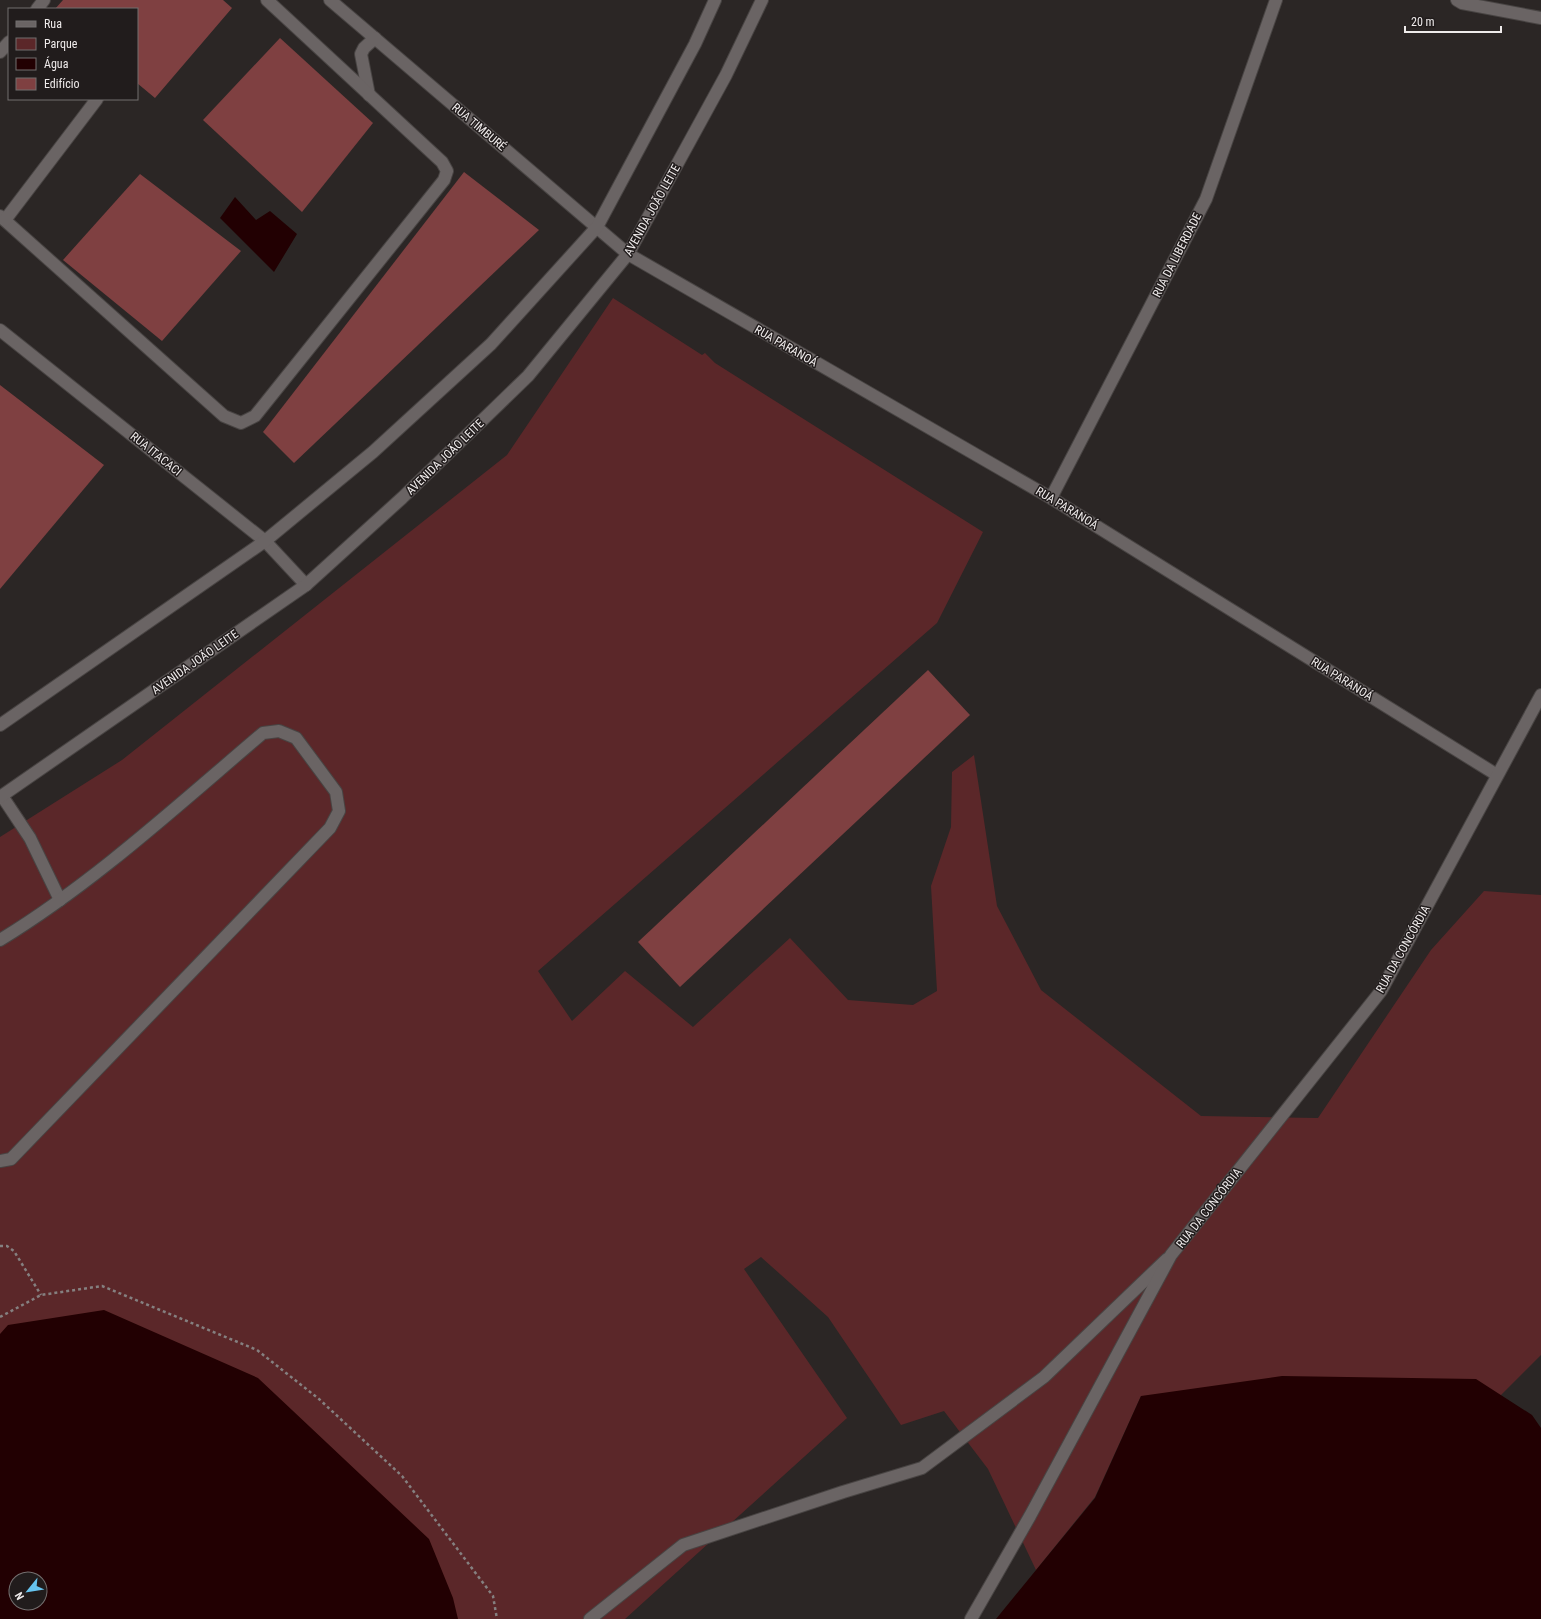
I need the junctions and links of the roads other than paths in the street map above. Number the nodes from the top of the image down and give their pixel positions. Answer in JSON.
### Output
{"nodes":[{"id":1,"x":44,"y":0,"type":"edge"},
{"id":2,"x":267,"y":0,"type":"edge"},
{"id":3,"x":330,"y":0,"type":"edge"},
{"id":4,"x":715,"y":0,"type":"edge"},
{"id":5,"x":762,"y":0,"type":"edge"},
{"id":6,"x":1276,"y":0,"type":"edge"},
{"id":7,"x":1458,"y":0,"type":"edge"},
{"id":8,"x":38,"y":8,"type":"edge"},
{"id":9,"x":1541,"y":18,"type":"edge"},
{"id":10,"x":375,"y":38,"type":"junction"},
{"id":11,"x":8,"y":43,"type":"edge"},
{"id":12,"x":0,"y":52,"type":"edge"},
{"id":13,"x":369,"y":95,"type":"junction"},
{"id":14,"x":95,"y":100,"type":"edge"},
{"id":15,"x":3,"y":218,"type":"edge"},
{"id":16,"x":597,"y":227,"type":"junction"},
{"id":17,"x":628,"y":254,"type":"junction"},
{"id":18,"x":0,"y":330,"type":"edge"},
{"id":19,"x":1051,"y":498,"type":"junction"},
{"id":20,"x":265,"y":541,"type":"junction"},
{"id":21,"x":306,"y":586,"type":"junction"},
{"id":22,"x":1541,"y":695,"type":"edge"},
{"id":23,"x":0,"y":725,"type":"edge"},
{"id":24,"x":1497,"y":775,"type":"junction"},
{"id":25,"x":1,"y":796,"type":"edge"},
{"id":26,"x":60,"y":900,"type":"junction"},
{"id":27,"x":0,"y":940,"type":"edge"},
{"id":28,"x":0,"y":1161,"type":"edge"},
{"id":29,"x":1171,"y":1255,"type":"junction"},
{"id":30,"x":590,"y":1619,"type":"edge"},
{"id":31,"x":971,"y":1619,"type":"edge"}],
"edges":[{"from":1,"to":8,"type":"street"},
{"from":2,"to":13,"type":"street"},
{"from":3,"to":10,"type":"street","name":"RUA TIMBURÉ"},
{"from":4,"to":16,"type":"street"},
{"from":5,"to":17,"type":"street","name":"AVENIDA JOÃO LEITE"},
{"from":6,"to":19,"type":"street","name":"RUA DA LIBERDADE"},
{"from":7,"to":9,"type":"street"},
{"from":10,"to":13,"type":"street"},
{"from":10,"to":16,"type":"street","name":"RUA TIMBURÉ"},
{"from":11,"to":12,"type":"street"},
{"from":13,"to":15,"type":"street"},
{"from":14,"to":15,"type":"street"},
{"from":16,"to":17,"type":"street","name":"RUA TIMBURÉ"},
{"from":16,"to":20,"type":"street"},
{"from":17,"to":19,"type":"street","name":"RUA PARANOÁ"},
{"from":17,"to":21,"type":"street","name":"AVENIDA JOÃO LEITE"},
{"from":18,"to":20,"type":"street","name":"RUA ITACACI"},
{"from":19,"to":24,"type":"street","name":"RUA PARANOÁ"},
{"from":20,"to":21,"type":"street","name":"RUA ITACACI"},
{"from":20,"to":23,"type":"street"},
{"from":21,"to":25,"type":"street","name":"AVENIDA JOÃO LEITE"},
{"from":22,"to":24,"type":"street","name":"RUA DA CONCÓRDIA"},
{"from":24,"to":29,"type":"street","name":"RUA DA CONCÓRDIA"},
{"from":25,"to":26,"type":"street"},
{"from":26,"to":27,"type":"street"},
{"from":26,"to":28,"type":"street"},
{"from":29,"to":30,"type":"street"},
{"from":29,"to":31,"type":"street"}]}
